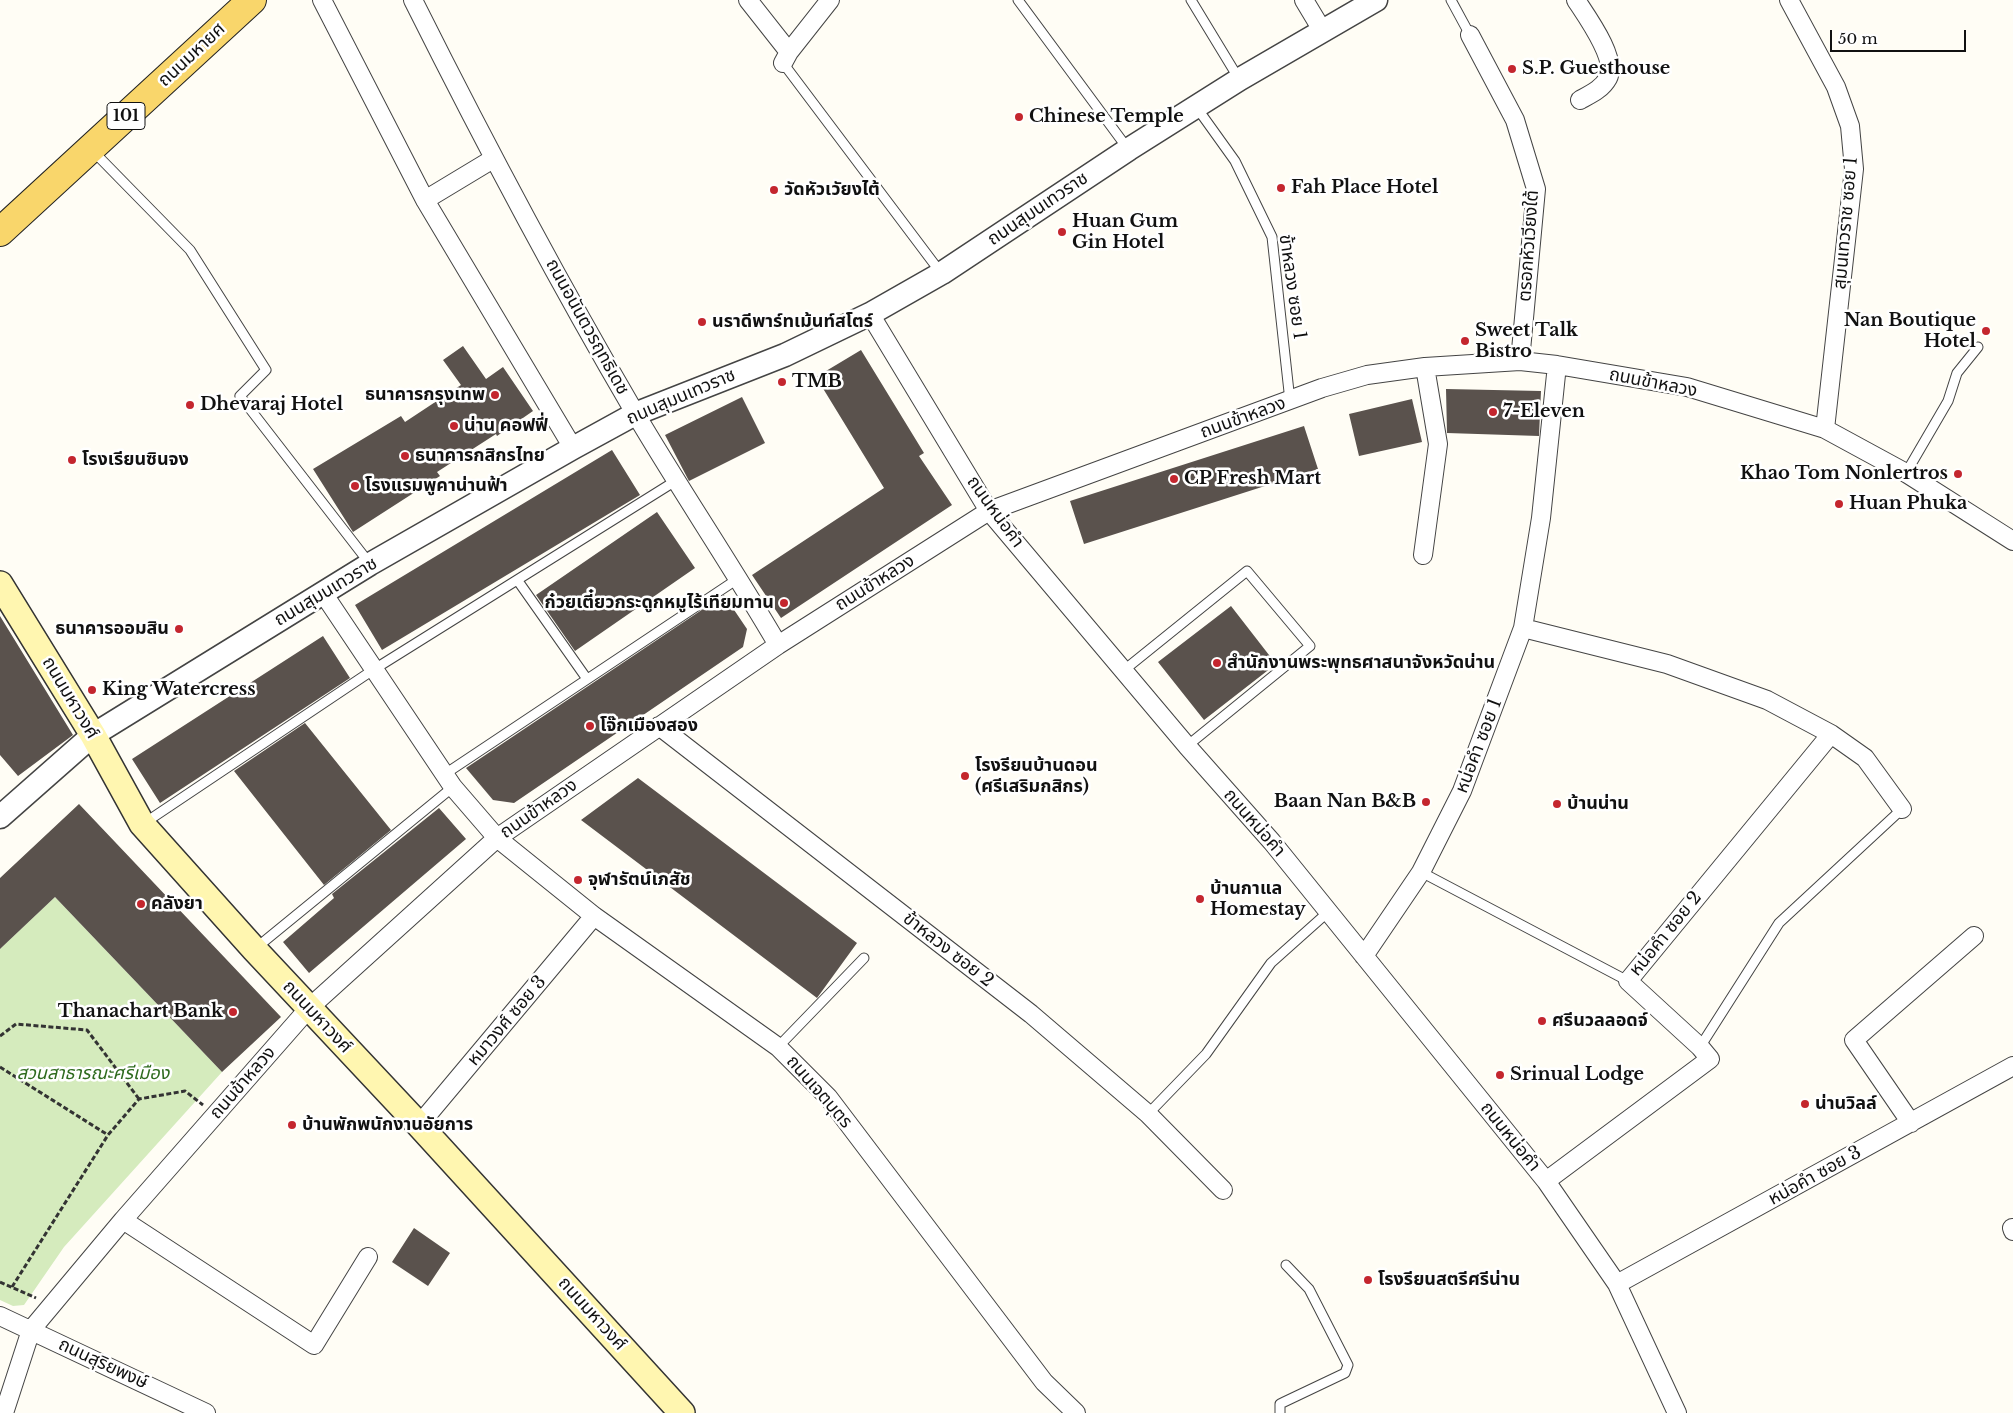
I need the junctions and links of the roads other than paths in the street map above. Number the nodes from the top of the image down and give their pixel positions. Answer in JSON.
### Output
{"nodes":[{"id":1,"x":322,"y":0,"type":"edge"},
{"id":2,"x":413,"y":0,"type":"edge"},
{"id":3,"x":748,"y":0,"type":"edge"},
{"id":4,"x":830,"y":0,"type":"edge"},
{"id":5,"x":1018,"y":0,"type":"edge"},
{"id":6,"x":1191,"y":0,"type":"edge"},
{"id":7,"x":1304,"y":0,"type":"edge"},
{"id":8,"x":1376,"y":0,"type":"edge"},
{"id":9,"x":1451,"y":0,"type":"edge"},
{"id":10,"x":1576,"y":0,"type":"edge"},
{"id":11,"x":1789,"y":0,"type":"edge"},
{"id":12,"x":244,"y":3,"type":"edge"},
{"id":13,"x":1322,"y":30,"type":"junction"},
{"id":14,"x":1470,"y":35,"type":"joint"},
{"id":15,"x":786,"y":57,"type":"junction"},
{"id":16,"x":1240,"y":79,"type":"junction"},
{"id":17,"x":1580,"y":100,"type":"dead end"},
{"id":18,"x":1196,"y":107,"type":"junction"},
{"id":19,"x":91,"y":149,"type":"junction"},
{"id":20,"x":1128,"y":149,"type":"junction"},
{"id":21,"x":493,"y":159,"type":"junction"},
{"id":22,"x":425,"y":200,"type":"junction"},
{"id":23,"x":0,"y":232,"type":"edge"},
{"id":24,"x":942,"y":273,"type":"junction"},
{"id":25,"x":870,"y":314,"type":"junction"},
{"id":26,"x":1978,"y":347,"type":"dead end"},
{"id":27,"x":1520,"y":361,"type":"junction"},
{"id":28,"x":1557,"y":365,"type":"junction"},
{"id":29,"x":1425,"y":367,"type":"junction"},
{"id":30,"x":1290,"y":401,"type":"junction"},
{"id":31,"x":636,"y":414,"type":"junction"},
{"id":32,"x":1825,"y":428,"type":"junction"},
{"id":33,"x":573,"y":448,"type":"junction"},
{"id":34,"x":1906,"y":473,"type":"junction"},
{"id":35,"x":677,"y":480,"type":"junction"},
{"id":36,"x":989,"y":511,"type":"junction"},
{"id":37,"x":2013,"y":541,"type":"edge"},
{"id":38,"x":1423,"y":556,"type":"dead end"},
{"id":39,"x":370,"y":564,"type":"junction"},
{"id":40,"x":739,"y":578,"type":"junction"},
{"id":41,"x":518,"y":581,"type":"junction"},
{"id":42,"x":0,"y":584,"type":"edge"},
{"id":43,"x":323,"y":593,"type":"junction"},
{"id":44,"x":1523,"y":628,"type":"junction"},
{"id":45,"x":778,"y":645,"type":"junction"},
{"id":46,"x":373,"y":670,"type":"junction"},
{"id":47,"x":1123,"y":671,"type":"junction"},
{"id":48,"x":587,"y":678,"type":"junction"},
{"id":49,"x":659,"y":726,"type":"junction"},
{"id":50,"x":1830,"y":734,"type":"junction"},
{"id":51,"x":93,"y":735,"type":"junction"},
{"id":52,"x":1187,"y":746,"type":"junction"},
{"id":53,"x":449,"y":781,"type":"junction"},
{"id":54,"x":1902,"y":809,"type":"joint"},
{"id":55,"x":0,"y":817,"type":"edge"},
{"id":56,"x":142,"y":824,"type":"junction"},
{"id":57,"x":497,"y":838,"type":"junction"},
{"id":58,"x":1422,"y":872,"type":"junction"},
{"id":59,"x":1327,"y":913,"type":"junction"},
{"id":60,"x":594,"y":916,"type":"junction"},
{"id":61,"x":1974,"y":936,"type":"dead end"},
{"id":62,"x":254,"y":950,"type":"junction"},
{"id":63,"x":1364,"y":956,"type":"junction"},
{"id":64,"x":864,"y":958,"type":"dead end"},
{"id":65,"x":1628,"y":981,"type":"junction"},
{"id":66,"x":309,"y":1008,"type":"junction"},
{"id":67,"x":778,"y":1047,"type":"junction"},
{"id":68,"x":1700,"y":1047,"type":"junction"},
{"id":69,"x":2013,"y":1066,"type":"edge"},
{"id":70,"x":1148,"y":1114,"type":"junction"},
{"id":71,"x":1911,"y":1123,"type":"junction"},
{"id":72,"x":419,"y":1125,"type":"junction"},
{"id":73,"x":1546,"y":1181,"type":"junction"},
{"id":74,"x":1223,"y":1190,"type":"dead end"},
{"id":75,"x":123,"y":1220,"type":"junction"},
{"id":76,"x":368,"y":1257,"type":"dead end"},
{"id":77,"x":1286,"y":1265,"type":"dead end"},
{"id":78,"x":1617,"y":1284,"type":"junction"},
{"id":79,"x":0,"y":1316,"type":"edge"},
{"id":80,"x":31,"y":1330,"type":"junction"},
{"id":81,"x":4,"y":1413,"type":"edge"},
{"id":82,"x":206,"y":1413,"type":"edge"},
{"id":83,"x":682,"y":1413,"type":"edge"},
{"id":84,"x":1076,"y":1413,"type":"edge"},
{"id":85,"x":1280,"y":1413,"type":"edge"},
{"id":86,"x":1677,"y":1413,"type":"edge"}],
"edges":[{"from":1,"to":22,"type":"street"},
{"from":2,"to":21,"type":"street","name":"ถนนอนันตวรฤทธิเดช"},
{"from":3,"to":15,"type":"street"},
{"from":4,"to":15,"type":"street"},
{"from":5,"to":20,"type":"lane"},
{"from":6,"to":16,"type":"lane"},
{"from":7,"to":13,"type":"street"},
{"from":8,"to":13,"type":"street","name":"ถนนสุมนเทวราช"},
{"from":9,"to":14,"type":"lane","name":"ตรอกหัวเวียงใต้"},
{"from":10,"to":17,"type":"street"},
{"from":11,"to":32,"type":"street","name":"สุมนเทวราช ซอย 1"},
{"from":12,"to":19,"type":"main road","name":"ถนนมหายศ","number":"101"},
{"from":13,"to":16,"type":"street","name":"ถนนสุมนเทวราช"},
{"from":14,"to":27,"type":"street","name":"ตรอกหัวเวียงใต้"},
{"from":15,"to":24,"type":"lane"},
{"from":16,"to":18,"type":"street","name":"ถนนสุมนเทวราช"},
{"from":18,"to":20,"type":"street","name":"ถนนสุมนเทวราช"},
{"from":18,"to":30,"type":"lane","name":"ข้าหลวง ซอย 1"},
{"from":19,"to":23,"type":"main road","name":"ถนนมหายศ","number":"101"},
{"from":19,"to":39,"type":"lane"},
{"from":20,"to":24,"type":"street","name":"ถนนสุมนเทวราช"},
{"from":21,"to":22,"type":"street"},
{"from":21,"to":31,"type":"street","name":"ถนนอนันตวรฤทธิเดช"},
{"from":22,"to":33,"type":"street"},
{"from":24,"to":25,"type":"street","name":"ถนนสุมนเทวราช"},
{"from":25,"to":31,"type":"street","name":"ถนนสุมนเทวราช"},
{"from":25,"to":36,"type":"street","name":"ถนนหน่อคำ"},
{"from":26,"to":34,"type":"lane"},
{"from":27,"to":28,"type":"street","name":"ถนนข้าหลวง"},
{"from":27,"to":29,"type":"street","name":"ถนนข้าหลวง"},
{"from":28,"to":32,"type":"street","name":"ถนนข้าหลวง"},
{"from":28,"to":44,"type":"street","name":"หน่อคำ ซอย 1"},
{"from":29,"to":30,"type":"street","name":"ถนนข้าหลวง"},
{"from":29,"to":38,"type":"street"},
{"from":30,"to":36,"type":"street","name":"ถนนข้าหลวง"},
{"from":31,"to":33,"type":"street","name":"ถนนสุมนเทวราช"},
{"from":31,"to":35,"type":"street","name":"ถนนอนันตวรฤทธิเดช"},
{"from":32,"to":34,"type":"street","name":"ถนนข้าหลวง"},
{"from":33,"to":39,"type":"street","name":"ถนนสุมนเทวราช"},
{"from":34,"to":37,"type":"street","name":"ถนนข้าหลวง"},
{"from":35,"to":40,"type":"street","name":"ถนนอนันตวรฤทธิเดช"},
{"from":35,"to":41,"type":"lane"},
{"from":36,"to":45,"type":"street","name":"ถนนข้าหลวง"},
{"from":36,"to":47,"type":"street","name":"ถนนหน่อคำ"},
{"from":39,"to":43,"type":"street","name":"ถนนสุมนเทวราช"},
{"from":40,"to":45,"type":"street","name":"ถนนอนันตวรฤทธิเดช"},
{"from":40,"to":48,"type":"lane"},
{"from":41,"to":46,"type":"lane"},
{"from":41,"to":48,"type":"lane"},
{"from":42,"to":51,"type":"main road","name":"ถนนมหาวงศ์"},
{"from":43,"to":46,"type":"street","name":"ถนนเจตบุตร"},
{"from":43,"to":51,"type":"street","name":"ถนนสุมนเทวราช"},
{"from":44,"to":50,"type":"street"},
{"from":44,"to":58,"type":"street","name":"หน่อคำ ซอย 1"},
{"from":45,"to":49,"type":"street","name":"ถนนข้าหลวง"},
{"from":46,"to":53,"type":"street","name":"ถนนเจตบุตร"},
{"from":46,"to":56,"type":"lane"},
{"from":47,"to":52,"type":"street","name":"ถนนหน่อคำ"},
{"from":47,"to":52,"type":"lane"},
{"from":48,"to":53,"type":"lane"},
{"from":49,"to":57,"type":"street","name":"ถนนข้าหลวง"},
{"from":49,"to":70,"type":"street","name":"ข้าหลวง ซอย 2"},
{"from":50,"to":54,"type":"street"},
{"from":50,"to":65,"type":"street","name":"หน่อคำ ซอย 2"},
{"from":51,"to":55,"type":"street","name":"ถนนสุมนเทวราช"},
{"from":51,"to":56,"type":"main road","name":"ถนนมหาวงศ์"},
{"from":52,"to":59,"type":"street","name":"ถนนหน่อคำ"},
{"from":53,"to":57,"type":"street","name":"ถนนเจตบุตร"},
{"from":53,"to":62,"type":"lane"},
{"from":54,"to":68,"type":"lane"},
{"from":56,"to":62,"type":"main road","name":"ถนนมหาวงศ์"},
{"from":57,"to":60,"type":"street","name":"ถนนเจตบุตร"},
{"from":57,"to":66,"type":"street","name":"ถนนข้าหลวง"},
{"from":58,"to":63,"type":"street","name":"หน่อคำ ซอย 1"},
{"from":58,"to":65,"type":"lane"},
{"from":59,"to":63,"type":"street","name":"ถนนหน่อคำ"},
{"from":59,"to":70,"type":"lane"},
{"from":60,"to":67,"type":"street","name":"ถนนเจตบุตร"},
{"from":60,"to":72,"type":"street","name":"หมาวงศ์ ซอย 3"},
{"from":61,"to":71,"type":"street"},
{"from":62,"to":66,"type":"main road","name":"ถนนมหาวงศ์"},
{"from":63,"to":73,"type":"street","name":"ถนนหน่อคำ"},
{"from":64,"to":67,"type":"lane"},
{"from":65,"to":68,"type":"street","name":"หน่อคำ ซอย 2"},
{"from":66,"to":72,"type":"main road","name":"ถนนมหาวงศ์"},
{"from":66,"to":75,"type":"street","name":"ถนนข้าหลวง"},
{"from":67,"to":84,"type":"street","name":"ถนนเจตบุตร"},
{"from":68,"to":73,"type":"street"},
{"from":69,"to":71,"type":"street","name":"หน่อคำ ซอย 3"},
{"from":70,"to":74,"type":"street","name":"ข้าหลวง ซอย 2"},
{"from":71,"to":78,"type":"street","name":"หน่อคำ ซอย 3"},
{"from":72,"to":83,"type":"main road","name":"ถนนมหาวงศ์"},
{"from":73,"to":78,"type":"street","name":"ถนนหน่อคำ"},
{"from":75,"to":76,"type":"street"},
{"from":75,"to":80,"type":"street","name":"ถนนข้าหลวง"},
{"from":77,"to":85,"type":"lane"},
{"from":78,"to":86,"type":"street","name":"ถนนหน่อคำ"},
{"from":79,"to":80,"type":"street","name":"ถนนสุริยพงษ์"},
{"from":80,"to":81,"type":"street","name":"ถนนข้าหลวง"},
{"from":80,"to":82,"type":"street","name":"ถนนสุริยพงษ์"}]}
